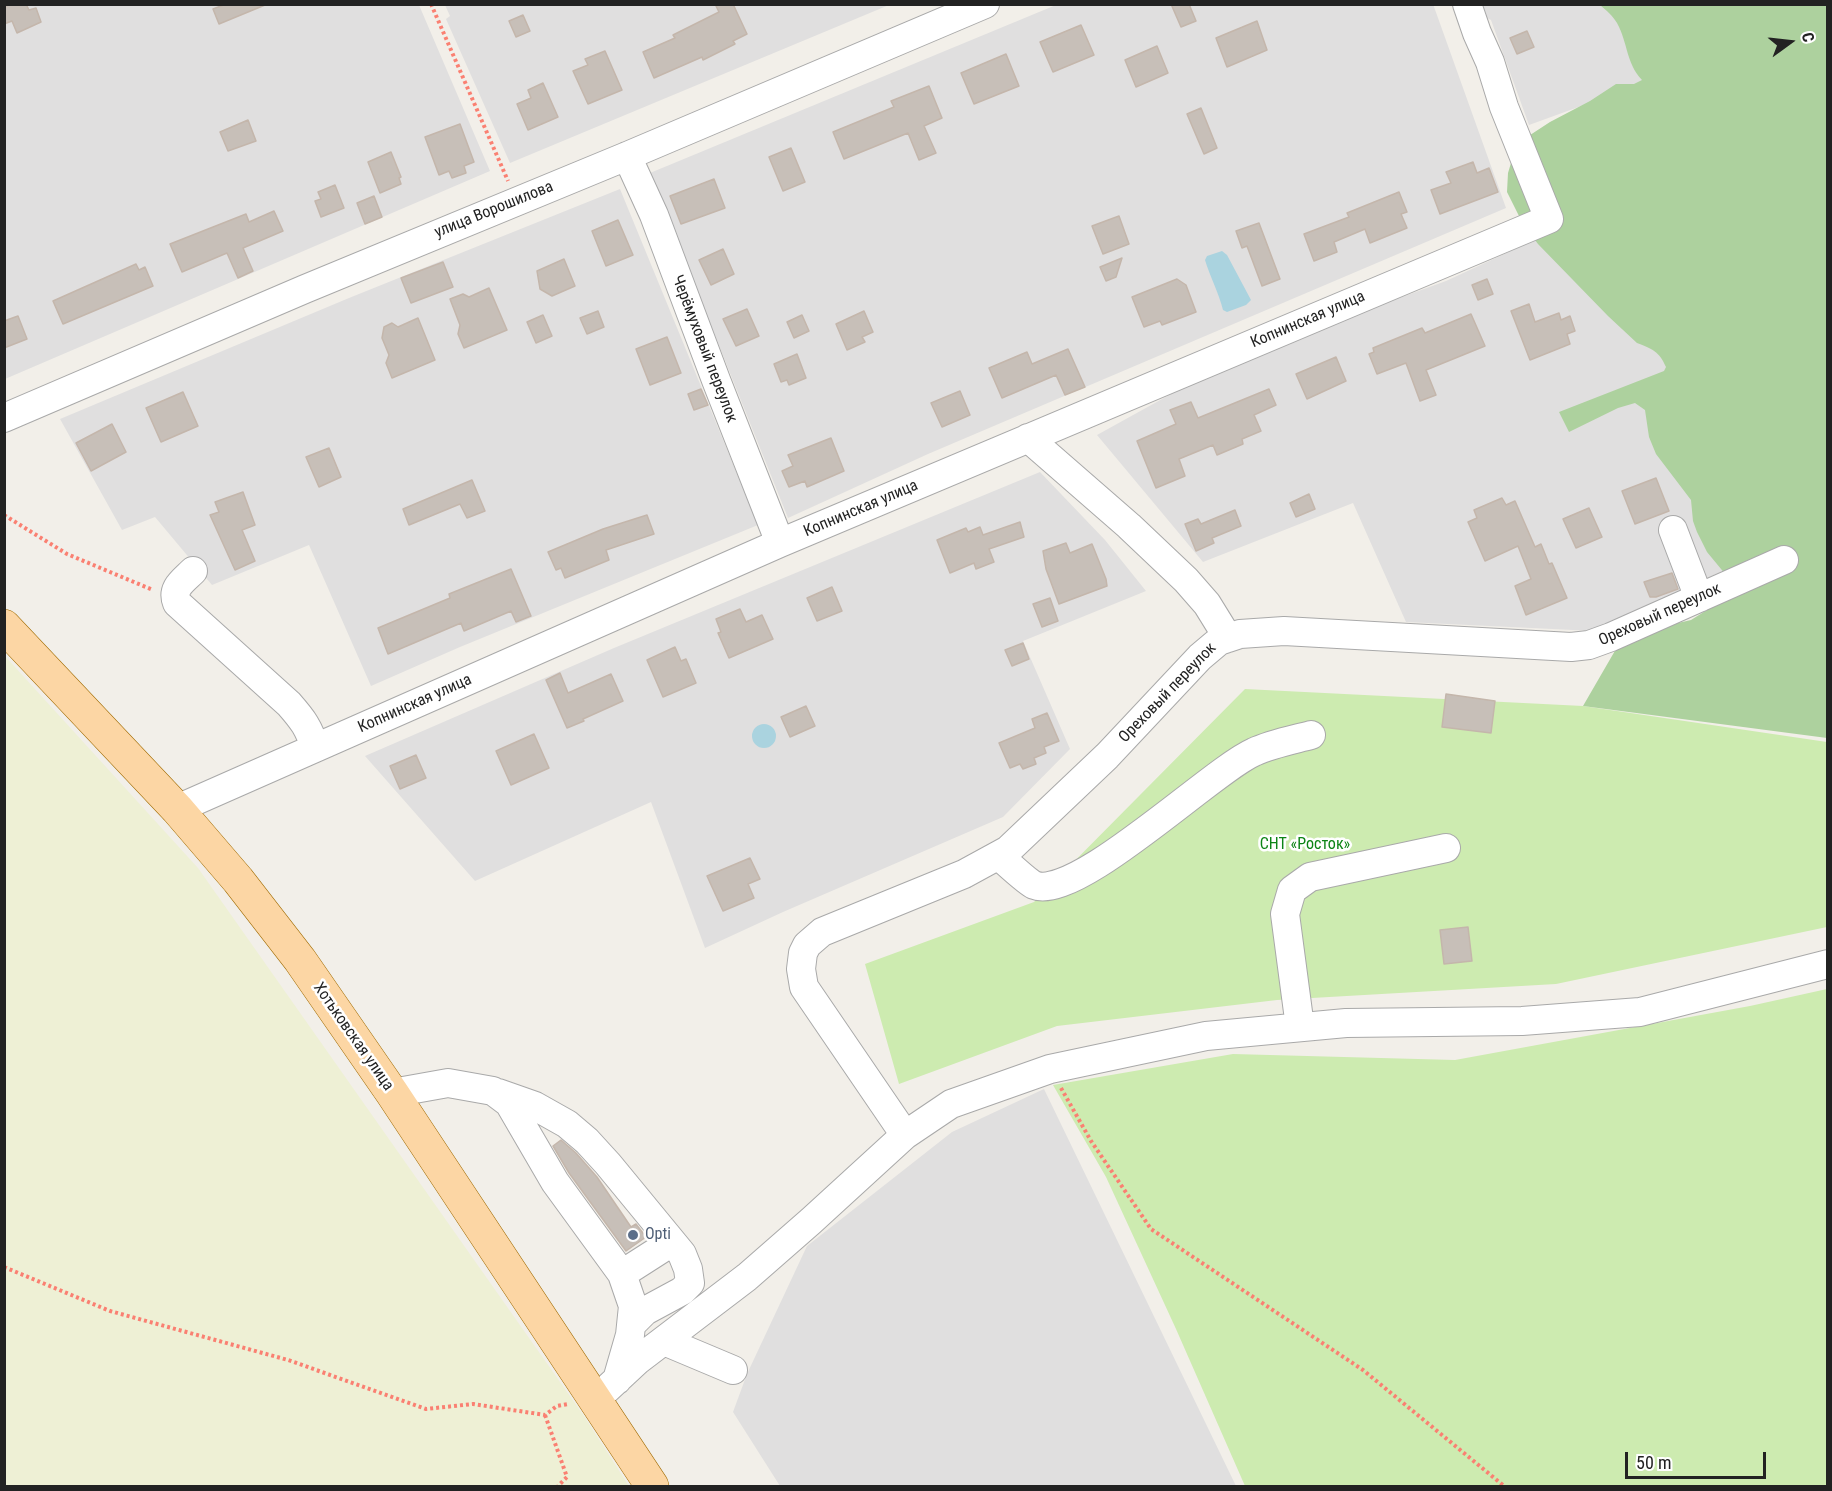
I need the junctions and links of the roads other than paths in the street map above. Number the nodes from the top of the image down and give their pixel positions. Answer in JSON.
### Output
{"nodes":[{"id":1,"x":985,"y":4,"type":"edge"},
{"id":2,"x":1467,"y":4,"type":"edge"},
{"id":3,"x":627,"y":156,"type":"junction"},
{"id":4,"x":4,"y":418,"type":"edge"},
{"id":5,"x":1028,"y":438,"type":"junction"},
{"id":6,"x":1672,"y":530,"type":"dead end"},
{"id":7,"x":780,"y":543,"type":"junction"},
{"id":8,"x":1784,"y":560,"type":"dead end"},
{"id":9,"x":193,"y":570,"type":"dead end"},
{"id":10,"x":1699,"y":598,"type":"junction"},
{"id":11,"x":4,"y":626,"type":"edge"},
{"id":12,"x":1228,"y":638,"type":"junction"},
{"id":13,"x":1311,"y":735,"type":"dead end"},
{"id":14,"x":315,"y":748,"type":"junction"},
{"id":15,"x":177,"y":809,"type":"junction"},
{"id":16,"x":1446,"y":848,"type":"dead end"},
{"id":17,"x":999,"y":856,"type":"junction"},
{"id":18,"x":1827,"y":964,"type":"edge"},
{"id":19,"x":1300,"y":1027,"type":"junction"},
{"id":20,"x":493,"y":1091,"type":"junction"},
{"id":21,"x":392,"y":1093,"type":"junction"},
{"id":22,"x":905,"y":1135,"type":"junction"},
{"id":23,"x":672,"y":1242,"type":"junction"},
{"id":24,"x":622,"y":1274,"type":"junction"},
{"id":25,"x":631,"y":1325,"type":"junction"},
{"id":26,"x":664,"y":1341,"type":"junction"},
{"id":27,"x":733,"y":1370,"type":"dead end"},
{"id":28,"x":606,"y":1390,"type":"junction"},
{"id":29,"x":651,"y":1486,"type":"edge"}],
"edges":[{"from":1,"to":3,"type":"street","name":"улица Ворошилова"},
{"from":2,"to":5,"type":"street","name":"Копнинская улица"},
{"from":3,"to":4,"type":"street","name":"улица Ворошилова"},
{"from":3,"to":7,"type":"street","name":"Черёмуховый переулок"},
{"from":5,"to":7,"type":"street","name":"Копнинская улица"},
{"from":5,"to":12,"type":"street"},
{"from":6,"to":10,"type":"street"},
{"from":7,"to":14,"type":"street","name":"Копнинская улица"},
{"from":8,"to":10,"type":"street","name":"Ореховый переулок"},
{"from":9,"to":14,"type":"street"},
{"from":10,"to":12,"type":"street","name":"Ореховый переулок"},
{"from":11,"to":15,"type":"main road","name":"Хотьковская улица"},
{"from":12,"to":17,"type":"street","name":"Ореховый переулок"},
{"from":13,"to":17,"type":"street"},
{"from":14,"to":15,"type":"street","name":"Копнинская улица"},
{"from":15,"to":21,"type":"main road","name":"Хотьковская улица"},
{"from":16,"to":19,"type":"street"},
{"from":17,"to":22,"type":"street","name":"Ореховый переулок"},
{"from":18,"to":19,"type":"street"},
{"from":19,"to":22,"type":"street"},
{"from":20,"to":21,"type":"street"},
{"from":20,"to":23,"type":"street"},
{"from":20,"to":24,"type":"street"},
{"from":21,"to":28,"type":"main road","name":"Хотьковская улица"},
{"from":22,"to":26,"type":"street"},
{"from":23,"to":24,"type":"street"},
{"from":23,"to":25,"type":"street"},
{"from":24,"to":25,"type":"street"},
{"from":25,"to":28,"type":"street"},
{"from":26,"to":27,"type":"street"},
{"from":26,"to":28,"type":"street"},
{"from":28,"to":29,"type":"main road","name":"Хотьковская улица"}]}
